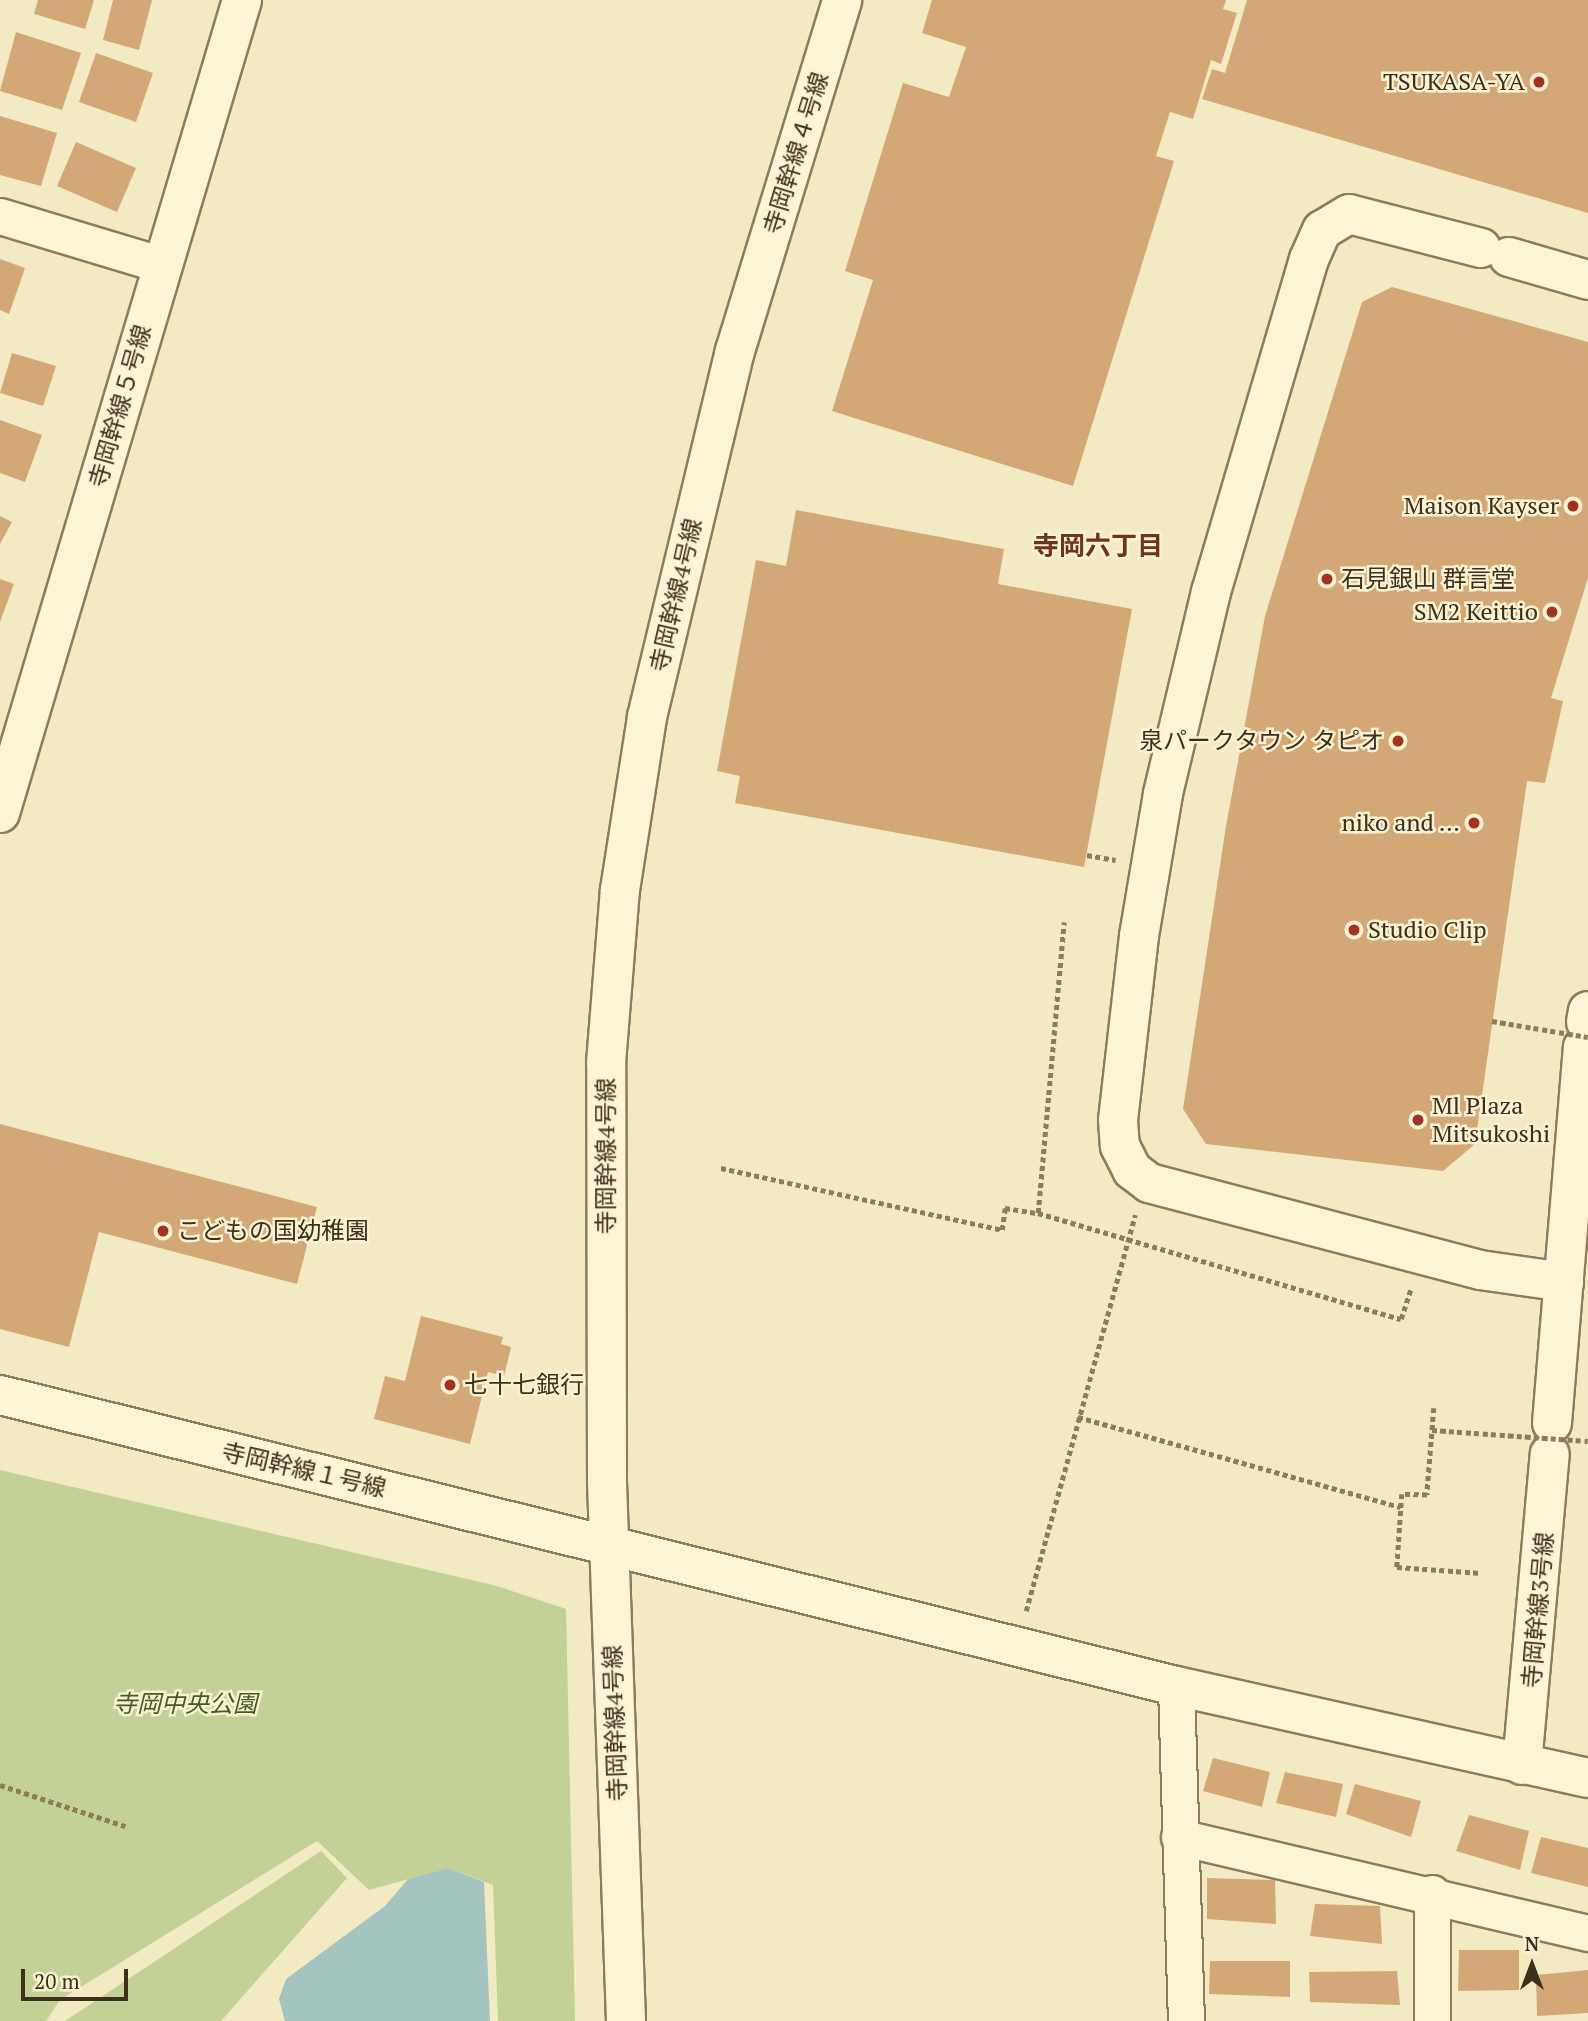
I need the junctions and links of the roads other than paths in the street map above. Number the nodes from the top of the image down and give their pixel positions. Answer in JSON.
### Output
{"nodes":[{"id":1,"x":242,"y":0,"type":"edge"},
{"id":2,"x":842,"y":0,"type":"edge"},
{"id":3,"x":0,"y":216,"type":"edge"},
{"id":4,"x":162,"y":265,"type":"junction"},
{"id":5,"x":1588,"y":280,"type":"edge"},
{"id":6,"x":749,"y":306,"type":"joint"},
{"id":7,"x":0,"y":813,"type":"edge"},
{"id":8,"x":1586,"y":1029,"type":"edge"},
{"id":9,"x":1564,"y":1282,"type":"junction"},
{"id":10,"x":0,"y":1395,"type":"edge"},
{"id":11,"x":608,"y":1543,"type":"junction"},
{"id":12,"x":1176,"y":1686,"type":"junction"},
{"id":13,"x":1522,"y":1765,"type":"junction"},
{"id":14,"x":1588,"y":1778,"type":"edge"},
{"id":15,"x":1179,"y":1837,"type":"junction"},
{"id":16,"x":1432,"y":1893,"type":"junction"},
{"id":17,"x":1588,"y":1933,"type":"edge"},
{"id":18,"x":626,"y":2021,"type":"edge"},
{"id":19,"x":1186,"y":2021,"type":"edge"},
{"id":20,"x":1432,"y":2021,"type":"edge"}],
"edges":[{"from":1,"to":4,"type":"street","name":"寺岡幹線５号線"},
{"from":2,"to":6,"type":"street","name":"寺岡幹線４号線"},
{"from":3,"to":4,"type":"street"},
{"from":4,"to":7,"type":"street","name":"寺岡幹線５号線"},
{"from":5,"to":9,"type":"street"},
{"from":6,"to":11,"type":"street","name":"寺岡幹線4号線"},
{"from":8,"to":9,"type":"street","name":"寺岡幹線3号線"},
{"from":9,"to":13,"type":"street","name":"寺岡幹線3号線"},
{"from":10,"to":11,"type":"street","name":"寺岡幹線１号線"},
{"from":11,"to":12,"type":"street","name":"寺岡幹線１号線"},
{"from":11,"to":18,"type":"street","name":"寺岡幹線4号線"},
{"from":12,"to":13,"type":"street","name":"寺岡幹線１号線"},
{"from":12,"to":15,"type":"street"},
{"from":13,"to":14,"type":"street","name":"寺岡幹線１号線"},
{"from":15,"to":16,"type":"street"},
{"from":15,"to":19,"type":"street"},
{"from":16,"to":17,"type":"street"},
{"from":16,"to":20,"type":"street"}]}
